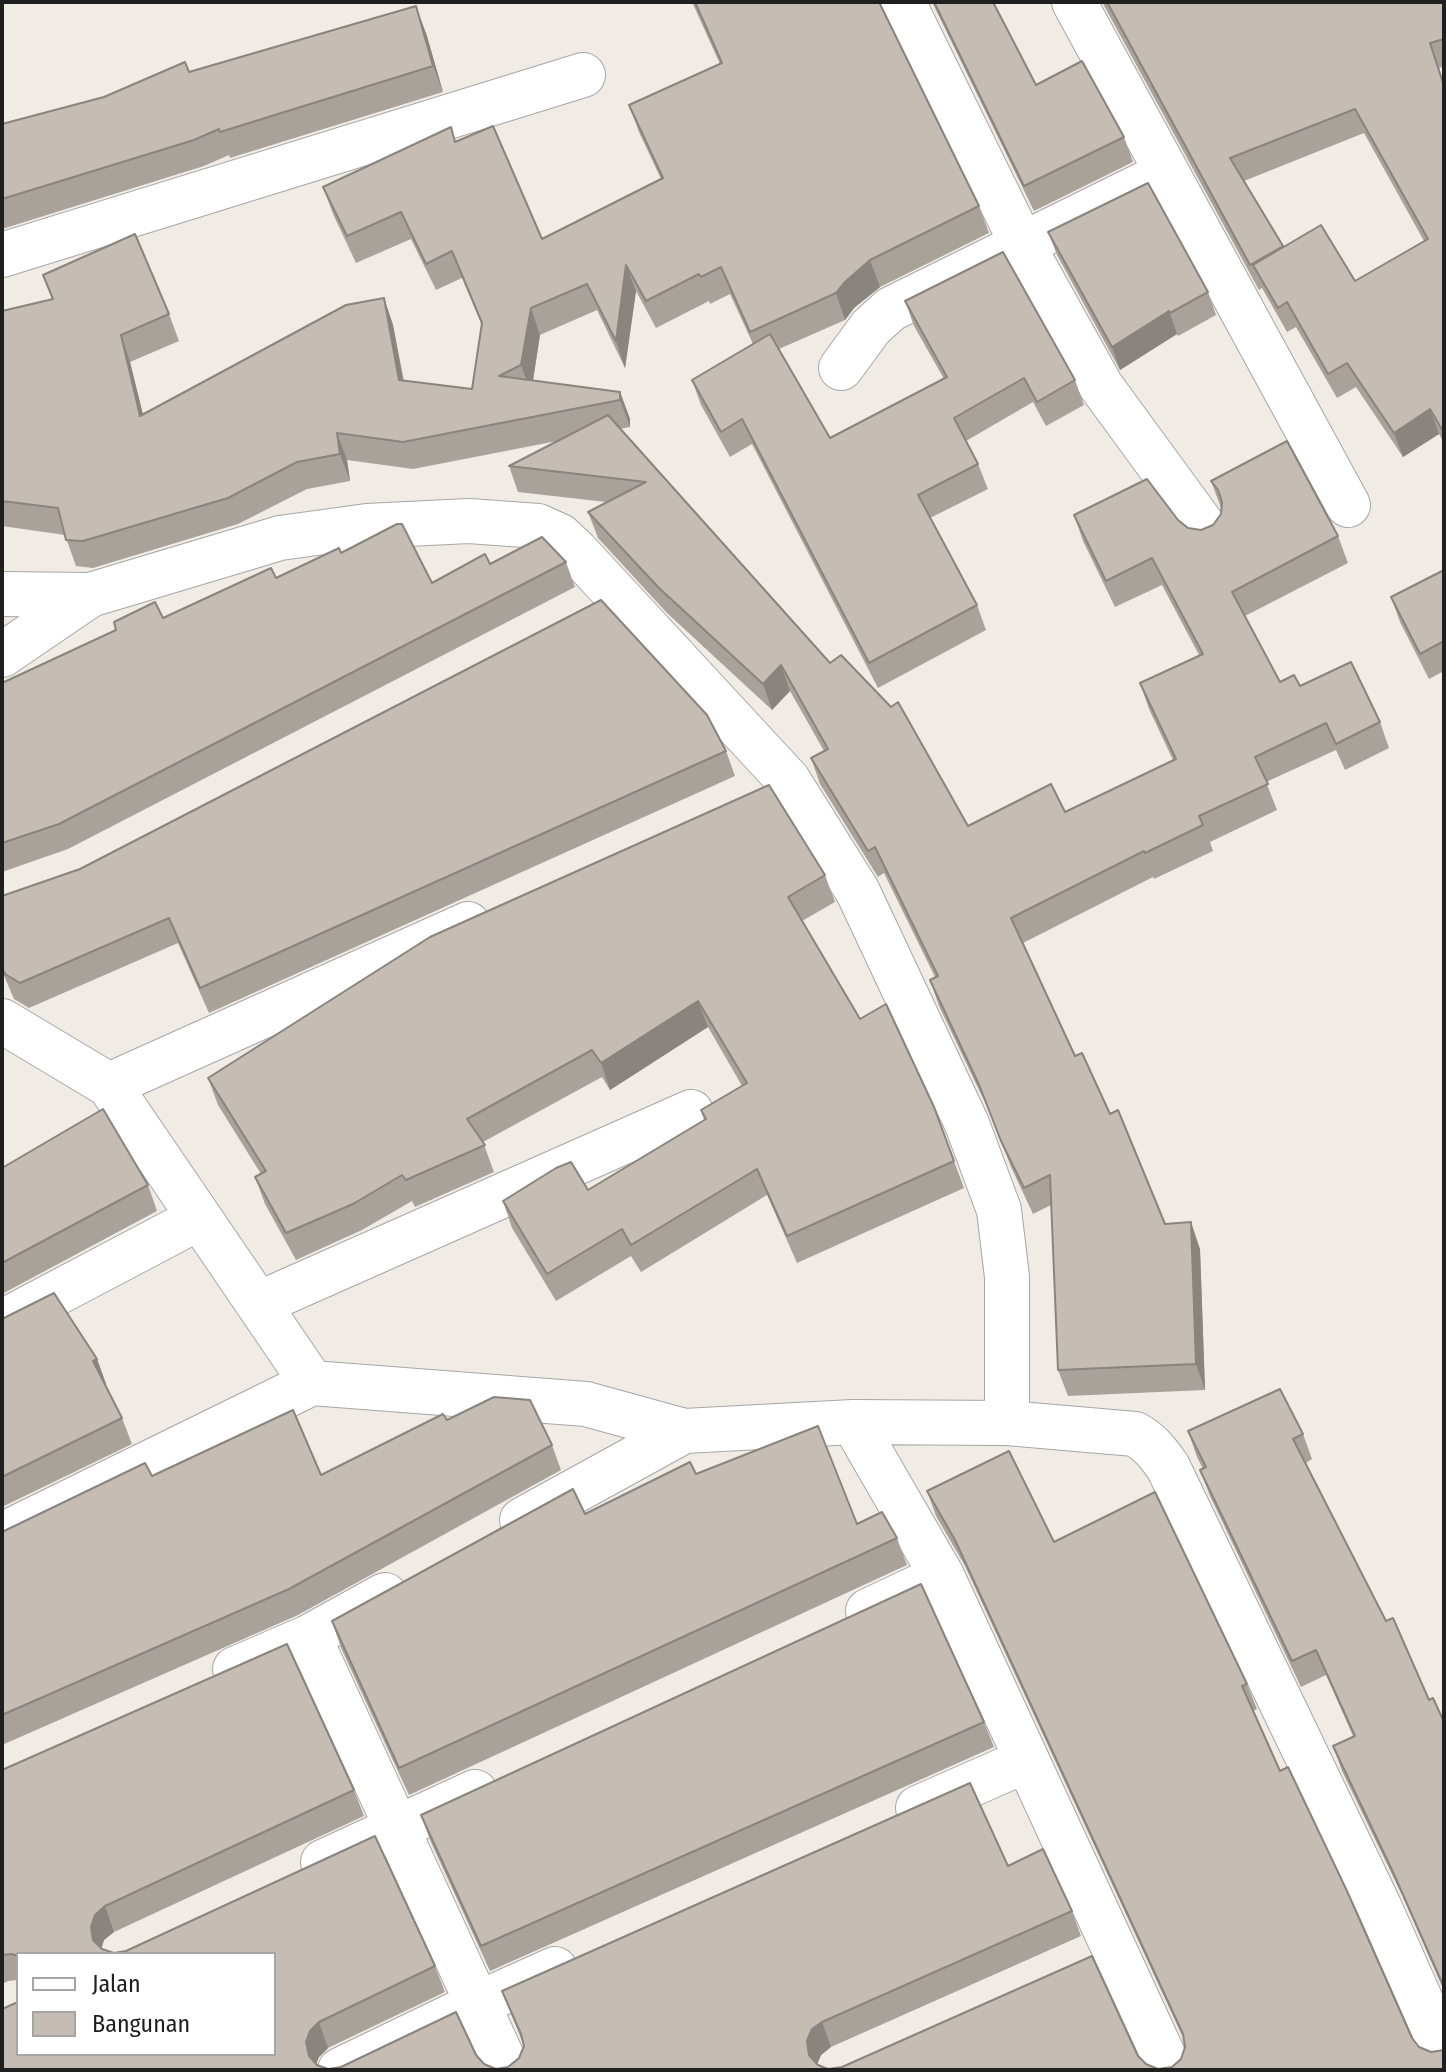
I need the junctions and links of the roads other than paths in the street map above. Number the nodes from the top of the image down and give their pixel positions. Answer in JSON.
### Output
{"nodes":[{"id":1,"x":903,"y":2,"type":"edge"},
{"id":2,"x":1074,"y":2,"type":"edge"},
{"id":3,"x":583,"y":75,"type":"dead end"},
{"id":4,"x":1167,"y":173,"type":"junction"},
{"id":5,"x":1022,"y":244,"type":"junction"},
{"id":6,"x":2,"y":255,"type":"edge"},
{"id":7,"x":841,"y":368,"type":"dead end"},
{"id":8,"x":1348,"y":505,"type":"dead end"},
{"id":9,"x":1207,"y":531,"type":"edge"},
{"id":10,"x":2,"y":594,"type":"edge"},
{"id":11,"x":616,"y":594,"type":"junction"},
{"id":12,"x":90,"y":595,"type":"junction"},
{"id":13,"x":574,"y":616,"type":"edge"},
{"id":14,"x":2,"y":655,"type":"edge"},
{"id":15,"x":788,"y":780,"type":"junction"},
{"id":16,"x":745,"y":799,"type":"edge"},
{"id":17,"x":499,"y":910,"type":"edge"},
{"id":18,"x":2,"y":1021,"type":"edge"},
{"id":19,"x":109,"y":1085,"type":"junction"},
{"id":20,"x":691,"y":1112,"type":"dead end"},
{"id":21,"x":199,"y":1218,"type":"junction"},
{"id":22,"x":258,"y":1304,"type":"junction"},
{"id":23,"x":2,"y":1322,"type":"edge"},
{"id":24,"x":312,"y":1383,"type":"junction"},
{"id":25,"x":853,"y":1422,"type":"junction"},
{"id":26,"x":1007,"y":1423,"type":"junction"},
{"id":27,"x":684,"y":1431,"type":"junction"},
{"id":28,"x":2,"y":1535,"type":"edge"},
{"id":29,"x":489,"y":1538,"type":"edge"},
{"id":30,"x":420,"y":1576,"type":"edge"},
{"id":31,"x":942,"y":1576,"type":"junction"},
{"id":32,"x":827,"y":1629,"type":"edge"},
{"id":33,"x":309,"y":1637,"type":"junction"},
{"id":34,"x":207,"y":1682,"type":"edge"},
{"id":35,"x":1027,"y":1760,"type":"junction"},
{"id":36,"x":512,"y":1775,"type":"edge"},
{"id":37,"x":882,"y":1824,"type":"edge"},
{"id":38,"x":397,"y":1828,"type":"junction"},
{"id":39,"x":282,"y":1881,"type":"edge"},
{"id":40,"x":593,"y":1953,"type":"edge"},
{"id":41,"x":477,"y":2004,"type":"junction"},
{"id":42,"x":1444,"y":2053,"type":"edge"},
{"id":43,"x":340,"y":2070,"type":"edge"},
{"id":44,"x":508,"y":2070,"type":"edge"},
{"id":45,"x":1170,"y":2070,"type":"edge"}],
"edges":[{"from":1,"to":5,"type":"street"},
{"from":2,"to":4,"type":"street"},
{"from":3,"to":6,"type":"street"},
{"from":4,"to":5,"type":"street"},
{"from":4,"to":8,"type":"street"},
{"from":5,"to":7,"type":"street"},
{"from":5,"to":9,"type":"street"},
{"from":10,"to":12,"type":"street"},
{"from":11,"to":12,"type":"street"},
{"from":11,"to":13,"type":"street"},
{"from":11,"to":15,"type":"street"},
{"from":12,"to":14,"type":"street"},
{"from":15,"to":16,"type":"street"},
{"from":15,"to":26,"type":"street"},
{"from":17,"to":19,"type":"street"},
{"from":18,"to":19,"type":"street"},
{"from":19,"to":21,"type":"street"},
{"from":20,"to":22,"type":"street"},
{"from":21,"to":22,"type":"street"},
{"from":21,"to":23,"type":"street"},
{"from":22,"to":24,"type":"street"},
{"from":24,"to":27,"type":"street"},
{"from":24,"to":28,"type":"street"},
{"from":25,"to":26,"type":"street"},
{"from":25,"to":27,"type":"street"},
{"from":25,"to":31,"type":"street"},
{"from":26,"to":42,"type":"street"},
{"from":27,"to":29,"type":"street"},
{"from":30,"to":33,"type":"street"},
{"from":31,"to":32,"type":"street"},
{"from":31,"to":35,"type":"street"},
{"from":33,"to":34,"type":"street"},
{"from":33,"to":38,"type":"street"},
{"from":35,"to":37,"type":"street"},
{"from":35,"to":45,"type":"street"},
{"from":36,"to":38,"type":"street"},
{"from":38,"to":39,"type":"street"},
{"from":38,"to":41,"type":"street"},
{"from":40,"to":41,"type":"street"},
{"from":41,"to":43,"type":"street"},
{"from":41,"to":44,"type":"street"}]}
